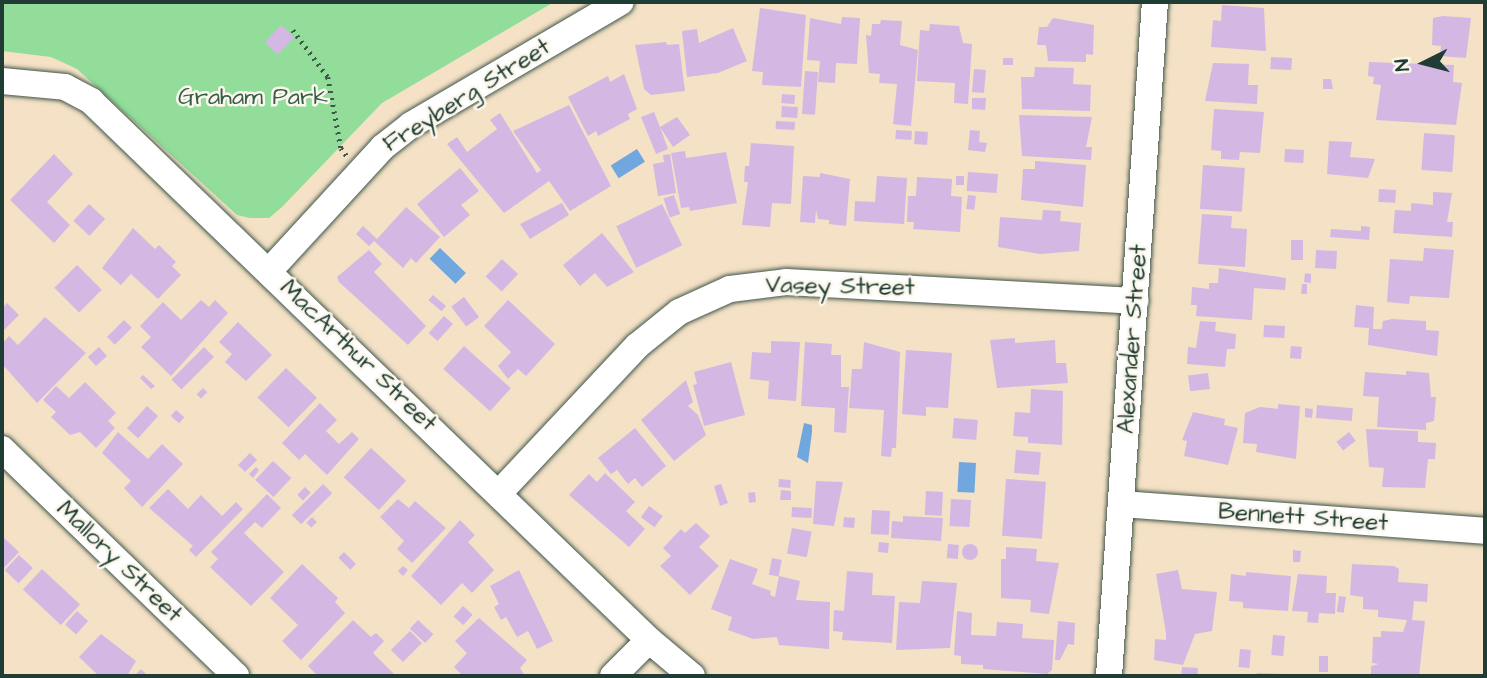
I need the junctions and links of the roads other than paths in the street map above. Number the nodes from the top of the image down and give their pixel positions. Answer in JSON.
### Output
{"nodes":[{"id":1,"x":621,"y":2,"type":"edge"},
{"id":2,"x":1155,"y":2,"type":"edge"},
{"id":3,"x":2,"y":81,"type":"edge"},
{"id":4,"x":270,"y":270,"type":"junction"},
{"id":5,"x":1135,"y":301,"type":"junction"},
{"id":6,"x":2,"y":449,"type":"edge"},
{"id":7,"x":499,"y":493,"type":"junction"},
{"id":8,"x":1121,"y":504,"type":"junction"},
{"id":9,"x":1485,"y":531,"type":"edge"},
{"id":10,"x":649,"y":640,"type":"junction"},
{"id":11,"x":236,"y":676,"type":"edge"},
{"id":12,"x":613,"y":676,"type":"edge"},
{"id":13,"x":692,"y":676,"type":"edge"},
{"id":14,"x":1109,"y":676,"type":"edge"}],
"edges":[{"from":1,"to":4,"type":"street","name":"Freyberg Street"},
{"from":2,"to":5,"type":"street","name":"Alexander Street"},
{"from":3,"to":4,"type":"street","name":"MacArthur Street"},
{"from":4,"to":7,"type":"street","name":"MacArthur Street"},
{"from":5,"to":7,"type":"street","name":"Vasey Street"},
{"from":5,"to":8,"type":"street","name":"Alexander Street"},
{"from":6,"to":11,"type":"street","name":"Mallory Street"},
{"from":7,"to":10,"type":"street","name":"MacArthur Street"},
{"from":8,"to":9,"type":"street","name":"Bennett Street"},
{"from":8,"to":14,"type":"street","name":"Alexander Street"},
{"from":10,"to":12,"type":"street"},
{"from":10,"to":13,"type":"street","name":"MacArthur Street"}]}
